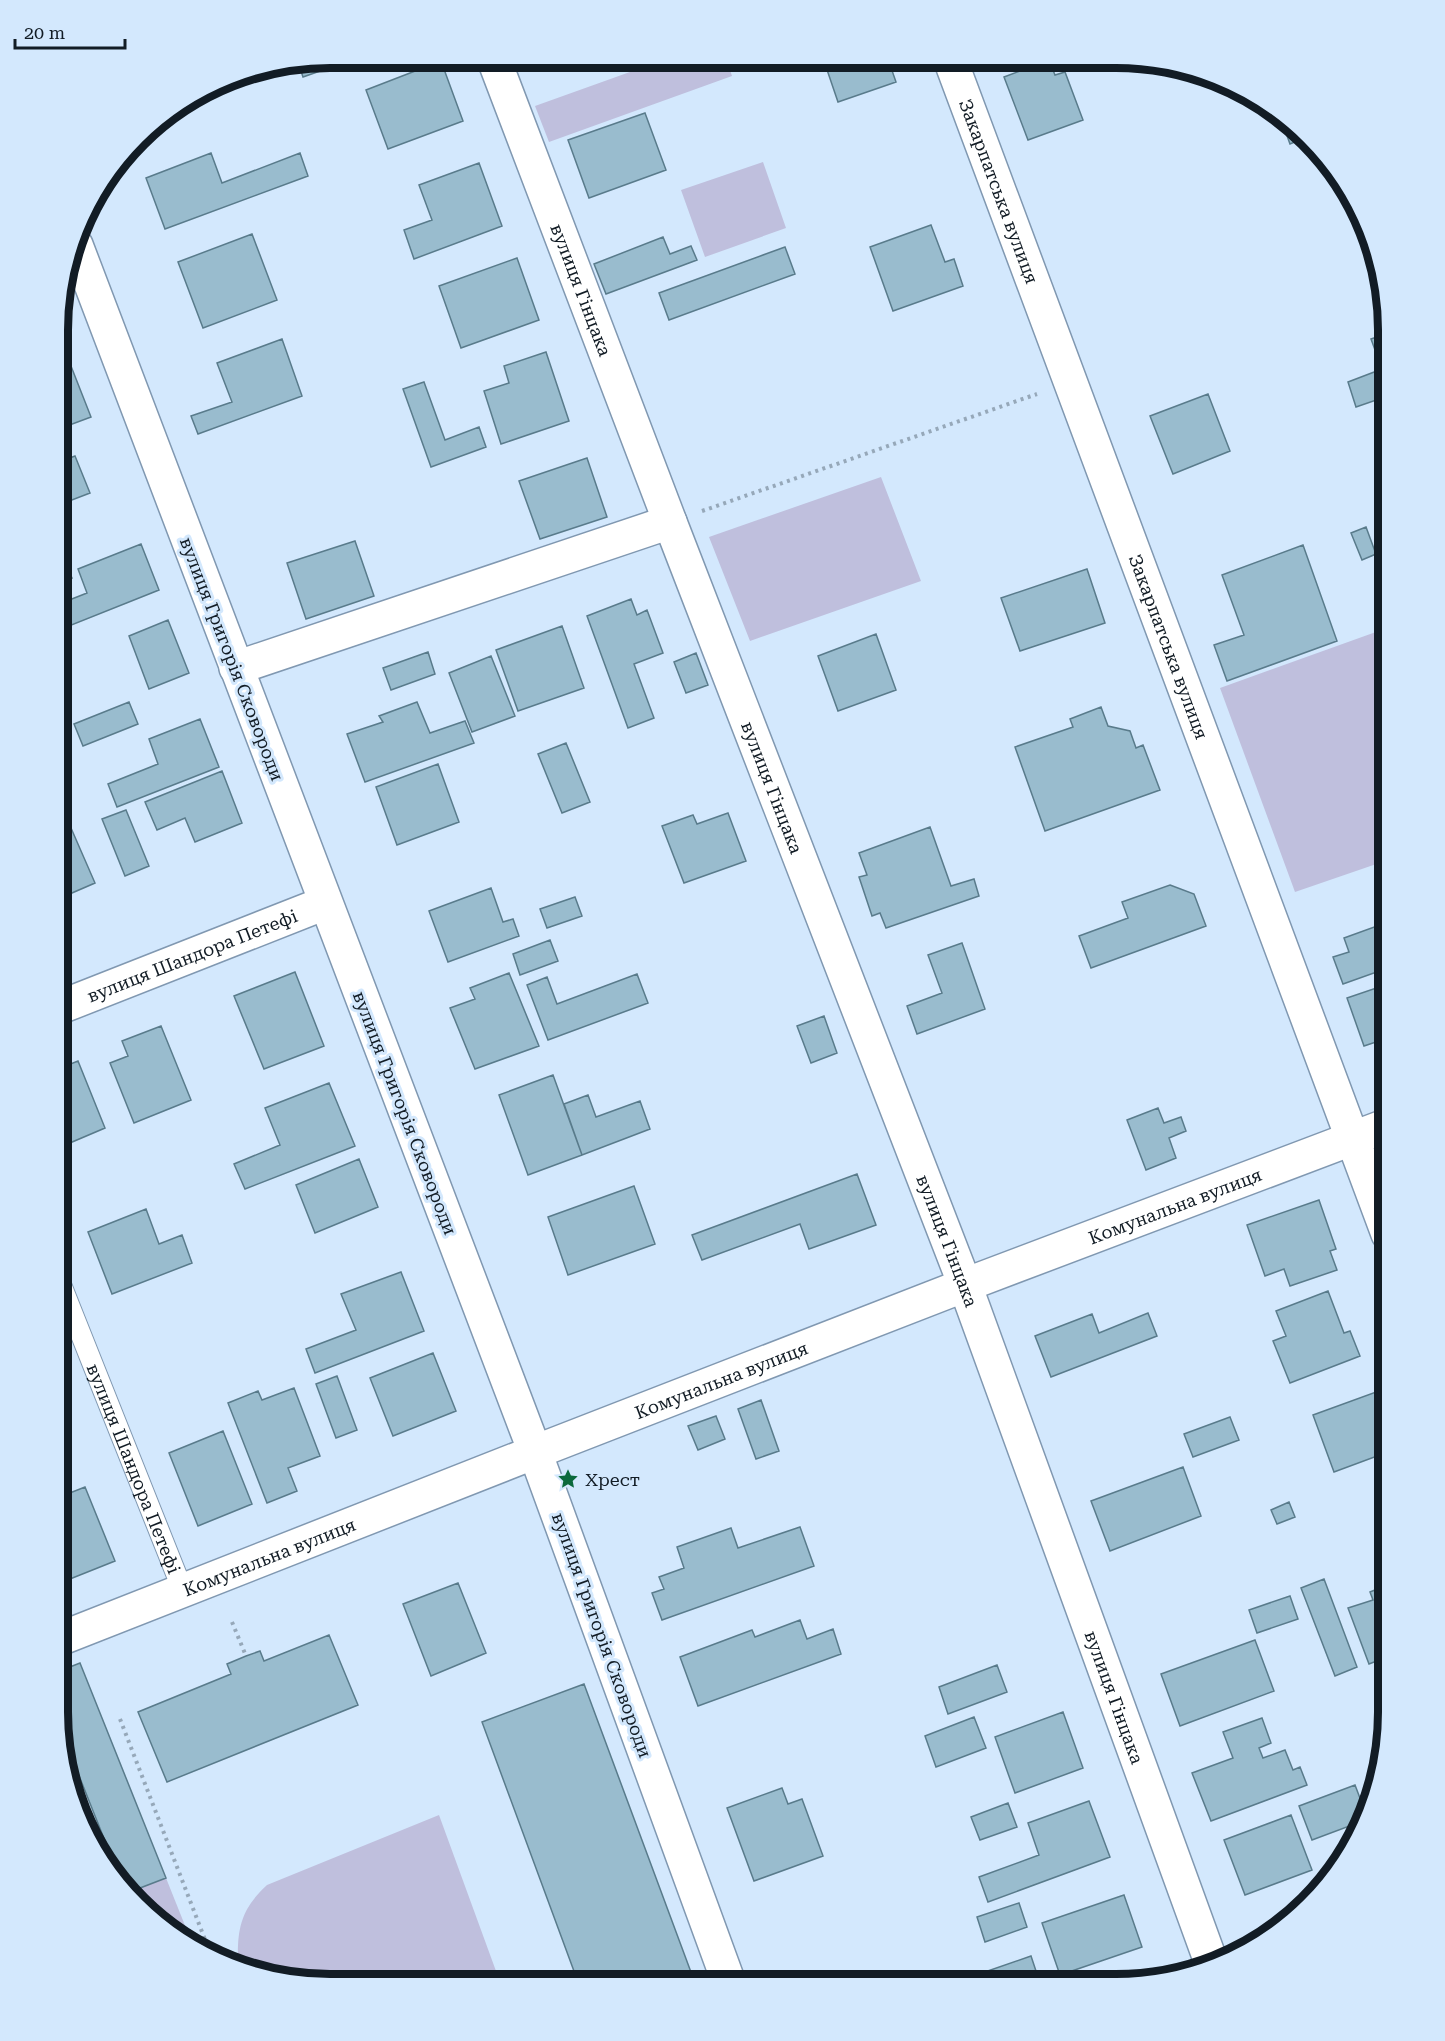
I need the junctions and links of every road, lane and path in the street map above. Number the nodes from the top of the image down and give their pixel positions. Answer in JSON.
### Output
{"nodes":[{"id":1,"x":497,"y":68,"type":"edge"},
{"id":2,"x":953,"y":68,"type":"edge"},
{"id":3,"x":79,"y":252,"type":"edge"},
{"id":4,"x":1070,"y":383,"type":"junction"},
{"id":5,"x":670,"y":522,"type":"junction"},
{"id":6,"x":236,"y":668,"type":"junction"},
{"id":7,"x":325,"y":903,"type":"junction"},
{"id":8,"x":68,"y":1004,"type":"edge"},
{"id":9,"x":1378,"y":1129,"type":"edge"},
{"id":10,"x":1353,"y":1138,"type":"junction"},
{"id":11,"x":1378,"y":1207,"type":"edge"},
{"id":12,"x":965,"y":1285,"type":"junction"},
{"id":13,"x":68,"y":1302,"type":"edge"},
{"id":14,"x":535,"y":1452,"type":"junction"},
{"id":15,"x":183,"y":1591,"type":"junction"},
{"id":16,"x":232,"y":1622,"type":"dead end"},
{"id":17,"x":68,"y":1636,"type":"edge"},
{"id":18,"x":246,"y":1656,"type":"dead end"},
{"id":19,"x":120,"y":1719,"type":"dead end"},
{"id":20,"x":206,"y":1942,"type":"edge"},
{"id":21,"x":1209,"y":1957,"type":"edge"},
{"id":22,"x":726,"y":1974,"type":"edge"}],
"edges":[{"from":1,"to":5,"type":"street","name":"вулиця Гінцака"},
{"from":2,"to":4,"type":"street","name":"Закарпатська вулиця"},
{"from":3,"to":6,"type":"street","name":"вулиця Григорія Сковороди"},
{"from":4,"to":5,"type":"path"},
{"from":4,"to":10,"type":"street","name":"Закарпатська вулиця"},
{"from":5,"to":6,"type":"street"},
{"from":5,"to":12,"type":"street","name":"вулиця Гінцака"},
{"from":6,"to":7,"type":"street","name":"вулиця Григорія Сковороди"},
{"from":7,"to":8,"type":"street","name":"вулиця Шандора Петефі"},
{"from":7,"to":14,"type":"street","name":"вулиця Григорія Сковороди"},
{"from":9,"to":10,"type":"street","name":"Комунальна вулиця"},
{"from":10,"to":11,"type":"street","name":"Закарпатська вулиця"},
{"from":10,"to":12,"type":"street","name":"Комунальна вулиця"},
{"from":12,"to":14,"type":"street","name":"Комунальна вулиця"},
{"from":12,"to":21,"type":"street","name":"вулиця Гінцака"},
{"from":13,"to":15,"type":"lane","name":"вулиця Шандора Петефі"},
{"from":14,"to":15,"type":"street","name":"Комунальна вулиця"},
{"from":14,"to":22,"type":"street","name":"вулиця Григорія Сковороди"},
{"from":15,"to":17,"type":"street","name":"Комунальна вулиця"},
{"from":16,"to":18,"type":"path"},
{"from":19,"to":20,"type":"path"}]}
